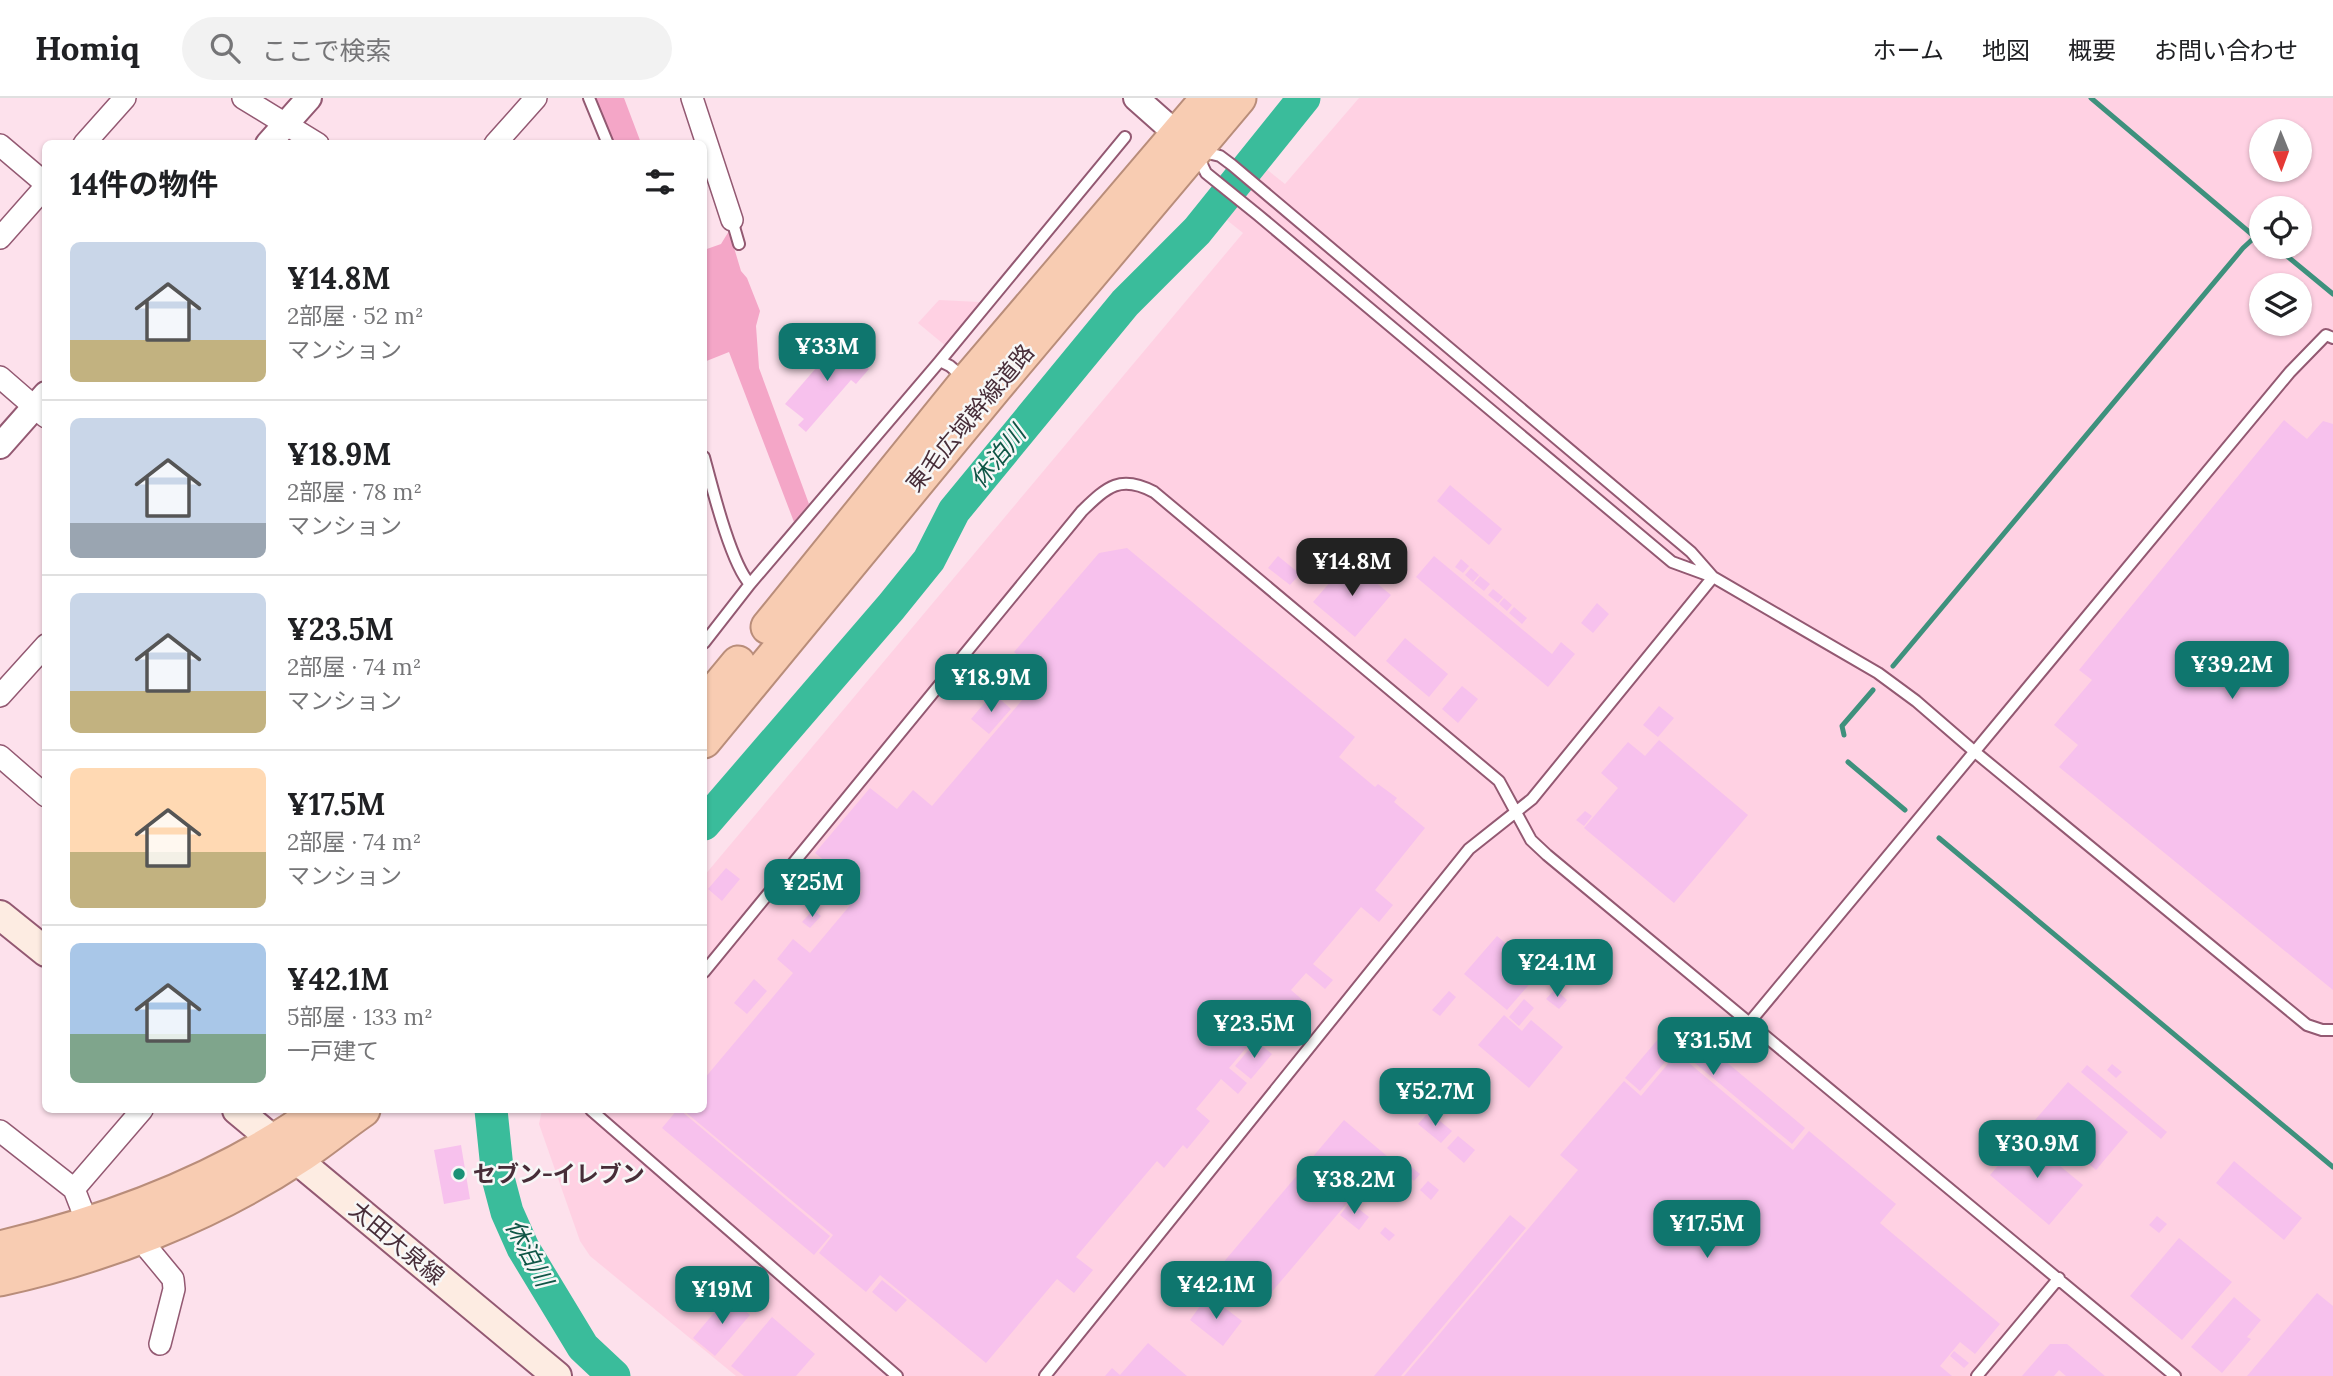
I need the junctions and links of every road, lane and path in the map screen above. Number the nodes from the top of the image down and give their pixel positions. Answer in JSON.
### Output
{"nodes":[{"id":1,"x":125,"y":98,"type":"edge"},
{"id":2,"x":243,"y":98,"type":"edge"},
{"id":3,"x":309,"y":98,"type":"edge"},
{"id":4,"x":536,"y":98,"type":"edge"},
{"id":5,"x":589,"y":98,"type":"edge"},
{"id":6,"x":692,"y":98,"type":"edge"},
{"id":7,"x":1136,"y":98,"type":"edge"},
{"id":8,"x":1208,"y":98,"type":"edge"},
{"id":9,"x":1239,"y":98,"type":"edge"},
{"id":10,"x":286,"y":124,"type":"junction"},
{"id":11,"x":1125,"y":137,"type":"dead end"},
{"id":12,"x":88,"y":140,"type":"edge"},
{"id":13,"x":272,"y":140,"type":"edge"},
{"id":14,"x":312,"y":140,"type":"edge"},
{"id":15,"x":499,"y":140,"type":"edge"},
{"id":16,"x":606,"y":140,"type":"edge"},
{"id":17,"x":706,"y":140,"type":"edge"},
{"id":18,"x":1185,"y":142,"type":"junction"},
{"id":19,"x":707,"y":144,"type":"edge"},
{"id":20,"x":0,"y":145,"type":"edge"},
{"id":21,"x":42,"y":182,"type":"edge"},
{"id":22,"x":42,"y":190,"type":"edge"},
{"id":23,"x":732,"y":220,"type":"joint"},
{"id":24,"x":0,"y":238,"type":"edge"},
{"id":25,"x":739,"y":244,"type":"dead end"},
{"id":26,"x":2333,"y":338,"type":"edge"},
{"id":27,"x":940,"y":361,"type":"junction"},
{"id":28,"x":0,"y":377,"type":"edge"},
{"id":29,"x":967,"y":381,"type":"junction"},
{"id":30,"x":42,"y":406,"type":"edge"},
{"id":31,"x":0,"y":446,"type":"edge"},
{"id":32,"x":707,"y":467,"type":"edge"},
{"id":33,"x":1713,"y":577,"type":"junction"},
{"id":34,"x":750,"y":584,"type":"junction"},
{"id":35,"x":707,"y":639,"type":"edge"},
{"id":36,"x":42,"y":649,"type":"edge"},
{"id":37,"x":0,"y":696,"type":"edge"},
{"id":38,"x":707,"y":700,"type":"edge"},
{"id":39,"x":707,"y":737,"type":"edge"},
{"id":40,"x":1975,"y":752,"type":"junction"},
{"id":41,"x":0,"y":755,"type":"edge"},
{"id":42,"x":42,"y":792,"type":"edge"},
{"id":43,"x":1515,"y":812,"type":"junction"},
{"id":44,"x":0,"y":915,"type":"edge"},
{"id":45,"x":42,"y":949,"type":"edge"},
{"id":46,"x":707,"y":968,"type":"edge"},
{"id":47,"x":1749,"y":1023,"type":"junction"},
{"id":48,"x":2333,"y":1030,"type":"edge"},
{"id":49,"x":139,"y":1113,"type":"edge"},
{"id":50,"x":241,"y":1113,"type":"edge"},
{"id":51,"x":318,"y":1113,"type":"edge"},
{"id":52,"x":357,"y":1113,"type":"edge"},
{"id":53,"x":594,"y":1113,"type":"edge"},
{"id":54,"x":0,"y":1132,"type":"edge"},
{"id":55,"x":287,"y":1149,"type":"junction"},
{"id":56,"x":74,"y":1189,"type":"junction"},
{"id":57,"x":88,"y":1225,"type":"junction"},
{"id":58,"x":143,"y":1235,"type":"junction"},
{"id":59,"x":0,"y":1248,"type":"edge"},
{"id":60,"x":2059,"y":1278,"type":"junction"},
{"id":61,"x":0,"y":1279,"type":"edge"},
{"id":62,"x":160,"y":1344,"type":"dead end"},
{"id":63,"x":557,"y":1376,"type":"edge"},
{"id":64,"x":897,"y":1376,"type":"edge"},
{"id":65,"x":1045,"y":1376,"type":"edge"},
{"id":66,"x":1977,"y":1376,"type":"edge"},
{"id":67,"x":2175,"y":1376,"type":"edge"}],
"edges":[{"from":1,"to":12,"type":"street"},
{"from":2,"to":10,"type":"street"},
{"from":3,"to":10,"type":"street"},
{"from":4,"to":15,"type":"street"},
{"from":5,"to":16,"type":"lane"},
{"from":6,"to":17,"type":"street"},
{"from":7,"to":18,"type":"street"},
{"from":8,"to":18,"type":"highway","name":"東毛広域幹線道路"},
{"from":9,"to":18,"type":"highway","name":"東毛広域幹線道路"},
{"from":10,"to":13,"type":"street"},
{"from":10,"to":14,"type":"street"},
{"from":11,"to":27,"type":"lane"},
{"from":18,"to":29,"type":"highway","name":"東毛広域幹線道路"},
{"from":18,"to":33,"type":"lane"},
{"from":18,"to":33,"type":"lane"},
{"from":18,"to":39,"type":"highway","name":"東毛広域幹線道路"},
{"from":19,"to":23,"type":"street"},
{"from":20,"to":21,"type":"street"},
{"from":22,"to":24,"type":"street"},
{"from":23,"to":25,"type":"lane"},
{"from":26,"to":40,"type":"lane"},
{"from":27,"to":29,"type":"lane"},
{"from":27,"to":34,"type":"lane"},
{"from":28,"to":30,"type":"street"},
{"from":29,"to":38,"type":"highway","name":"東毛広域幹線道路"},
{"from":30,"to":31,"type":"street"},
{"from":32,"to":34,"type":"lane"},
{"from":33,"to":40,"type":"lane"},
{"from":33,"to":43,"type":"lane"},
{"from":34,"to":35,"type":"lane"},
{"from":36,"to":37,"type":"street"},
{"from":40,"to":47,"type":"lane"},
{"from":40,"to":48,"type":"lane"},
{"from":41,"to":42,"type":"street"},
{"from":43,"to":46,"type":"lane"},
{"from":43,"to":47,"type":"lane"},
{"from":43,"to":65,"type":"lane"},
{"from":44,"to":45,"type":"main road"},
{"from":47,"to":60,"type":"lane"},
{"from":49,"to":56,"type":"street"},
{"from":50,"to":55,"type":"main road","name":"太田大泉線"},
{"from":51,"to":55,"type":"highway"},
{"from":52,"to":55,"type":"highway"},
{"from":53,"to":64,"type":"lane"},
{"from":54,"to":56,"type":"street"},
{"from":55,"to":57,"type":"highway"},
{"from":55,"to":58,"type":"highway"},
{"from":55,"to":63,"type":"main road","name":"太田大泉線"},
{"from":56,"to":57,"type":"street"},
{"from":57,"to":59,"type":"highway"},
{"from":58,"to":61,"type":"highway"},
{"from":58,"to":62,"type":"street"},
{"from":60,"to":66,"type":"lane"},
{"from":60,"to":67,"type":"lane"}]}
